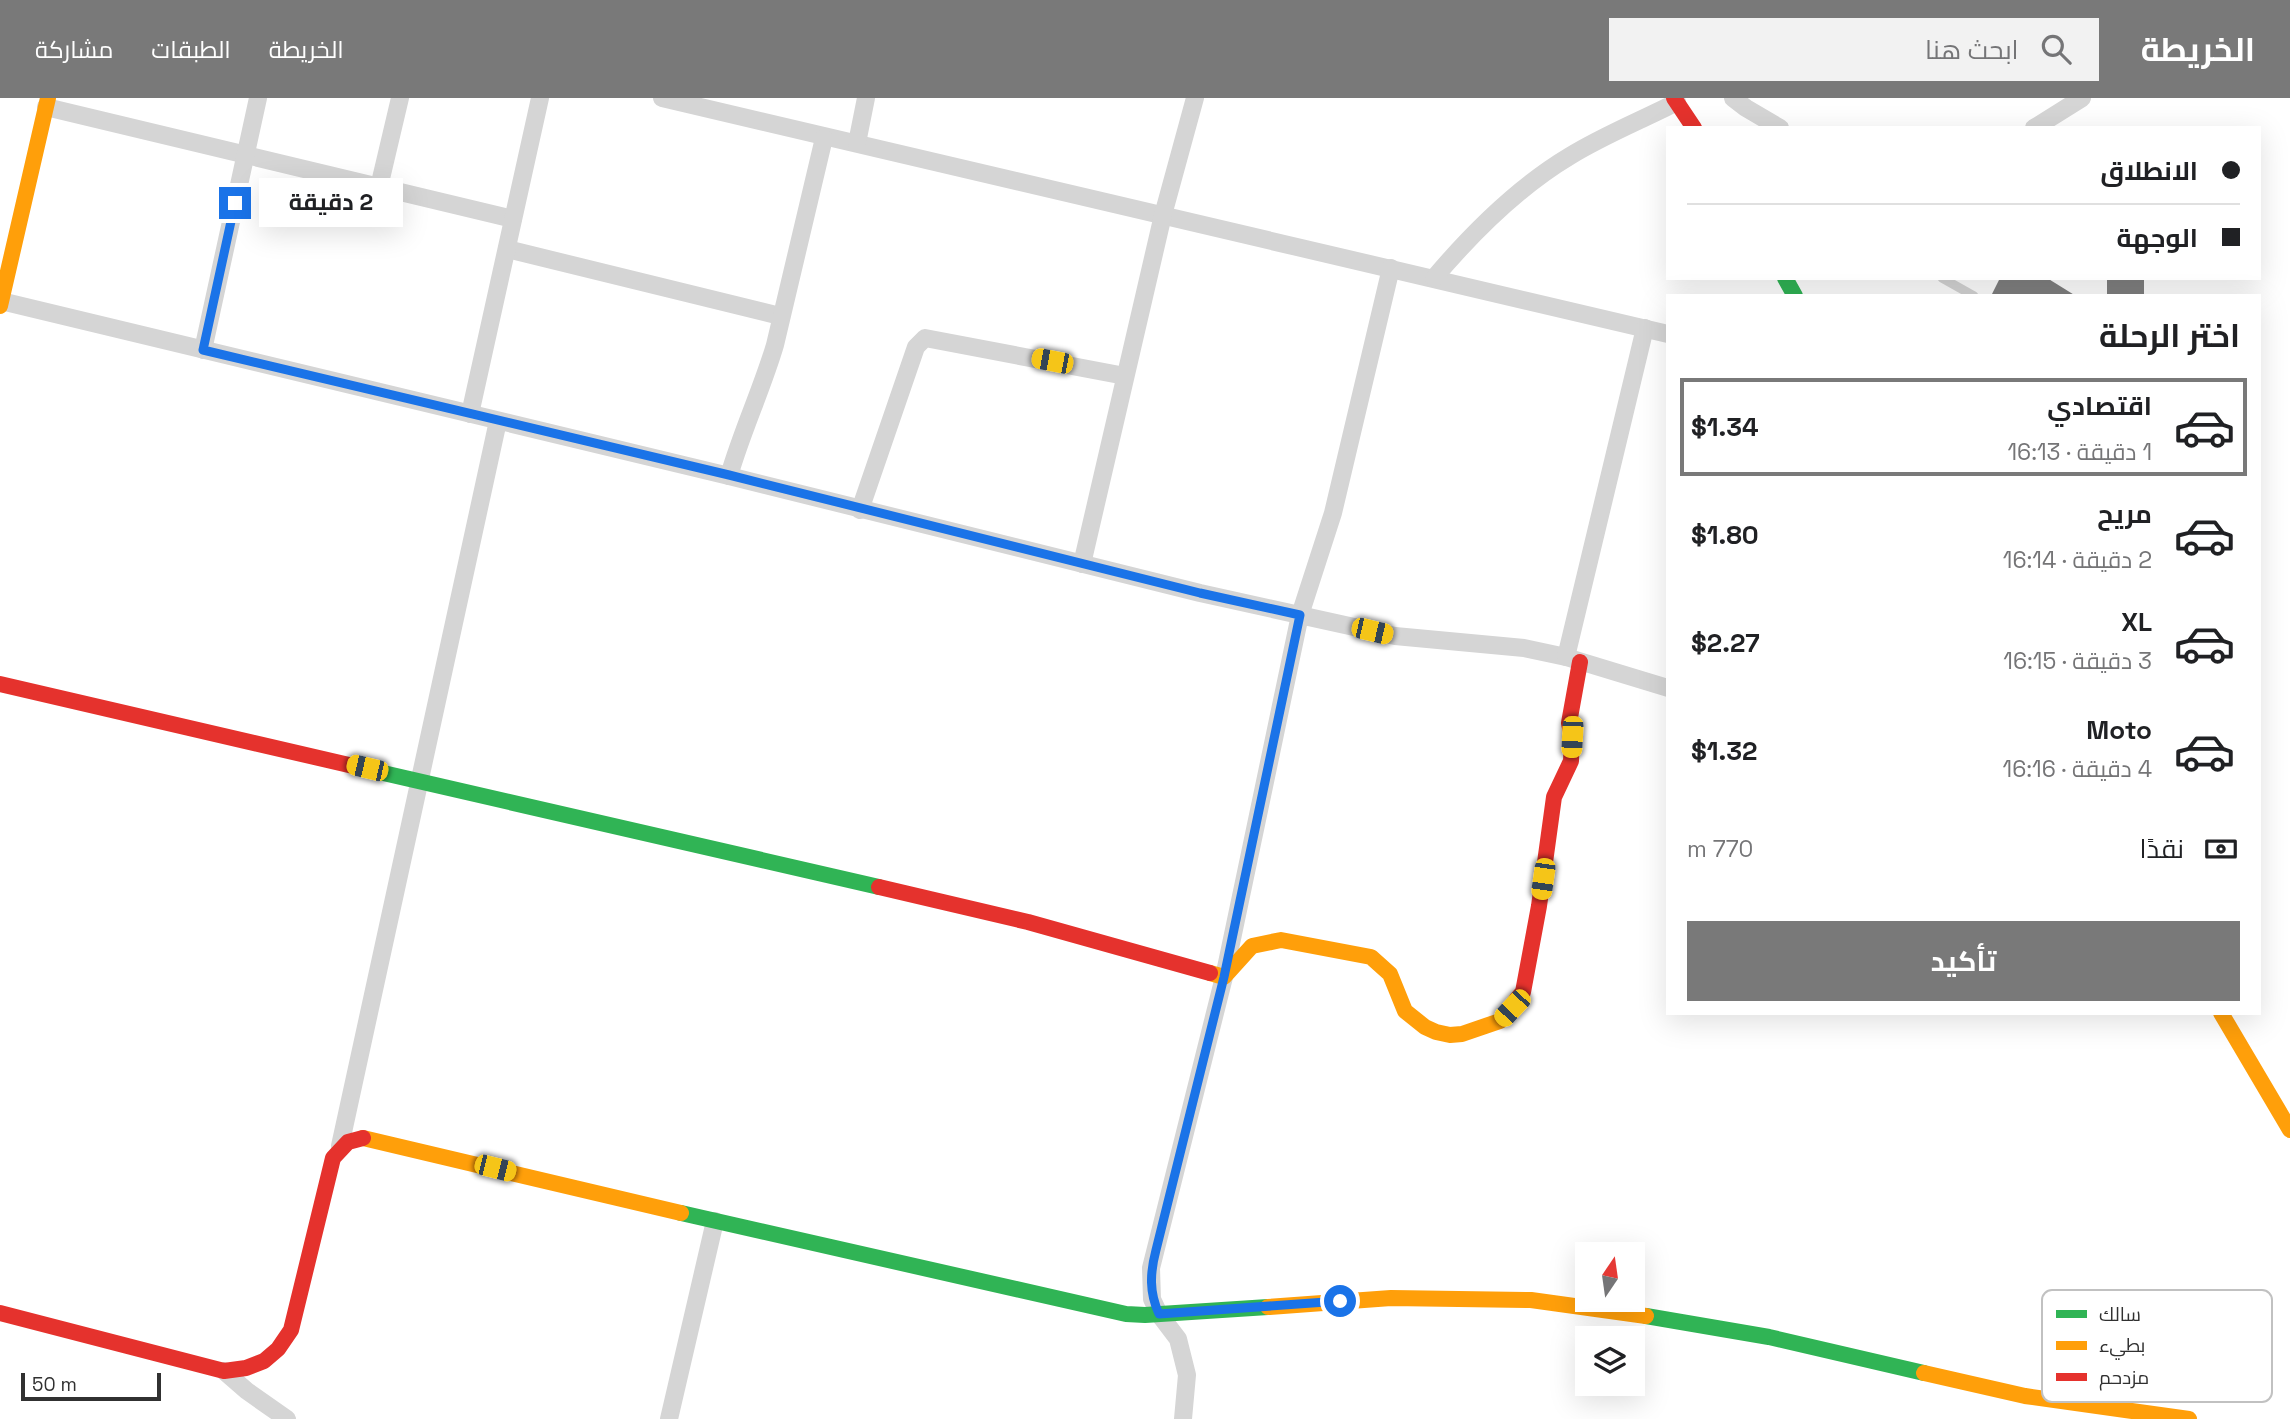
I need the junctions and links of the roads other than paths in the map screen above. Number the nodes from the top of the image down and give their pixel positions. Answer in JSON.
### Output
{"nodes":[{"id":1,"x":258,"y":98,"type":"edge"},
{"id":2,"x":400,"y":98,"type":"edge"},
{"id":3,"x":540,"y":98,"type":"edge"},
{"id":4,"x":662,"y":98,"type":"edge"},
{"id":5,"x":866,"y":98,"type":"edge"},
{"id":6,"x":1195,"y":98,"type":"edge"},
{"id":7,"x":1733,"y":98,"type":"edge"},
{"id":8,"x":2082,"y":98,"type":"edge"},
{"id":9,"x":1676,"y":100,"type":"edge"},
{"id":10,"x":688,"y":101,"type":"edge"},
{"id":11,"x":47,"y":102,"type":"edge"},
{"id":12,"x":1693,"y":126,"type":"edge"},
{"id":13,"x":1706,"y":126,"type":"edge"},
{"id":14,"x":1777,"y":126,"type":"edge"},
{"id":15,"x":2037,"y":126,"type":"edge"},
{"id":16,"x":824,"y":138,"type":"junction"},
{"id":17,"x":857,"y":143,"type":"junction"},
{"id":18,"x":246,"y":154,"type":"junction"},
{"id":19,"x":379,"y":187,"type":"junction"},
{"id":20,"x":1163,"y":215,"type":"junction"},
{"id":21,"x":513,"y":219,"type":"junction"},
{"id":22,"x":507,"y":248,"type":"junction"},
{"id":23,"x":1391,"y":268,"type":"junction"},
{"id":24,"x":1434,"y":278,"type":"junction"},
{"id":25,"x":1946,"y":280,"type":"edge"},
{"id":26,"x":1970,"y":294,"type":"edge"},
{"id":27,"x":1,"y":303,"type":"edge"},
{"id":28,"x":780,"y":316,"type":"junction"},
{"id":29,"x":1645,"y":328,"type":"junction"},
{"id":30,"x":1666,"y":333,"type":"edge"},
{"id":31,"x":203,"y":350,"type":"junction"},
{"id":32,"x":1125,"y":376,"type":"junction"},
{"id":33,"x":470,"y":414,"type":"junction"},
{"id":34,"x":498,"y":421,"type":"junction"},
{"id":35,"x":729,"y":475,"type":"junction"},
{"id":36,"x":860,"y":510,"type":"junction"},
{"id":37,"x":1082,"y":564,"type":"junction"},
{"id":38,"x":1300,"y":615,"type":"junction"},
{"id":39,"x":1573,"y":660,"type":"junction"},
{"id":40,"x":0,"y":684,"type":"edge"},
{"id":41,"x":1666,"y":687,"type":"edge"},
{"id":42,"x":421,"y":780,"type":"junction"},
{"id":43,"x":1224,"y":977,"type":"junction"},
{"id":44,"x":2222,"y":1015,"type":"edge"},
{"id":45,"x":2290,"y":1130,"type":"edge"},
{"id":46,"x":340,"y":1146,"type":"junction"},
{"id":47,"x":715,"y":1221,"type":"junction"},
{"id":48,"x":0,"y":1313,"type":"edge"},
{"id":49,"x":1159,"y":1314,"type":"junction"},
{"id":50,"x":224,"y":1371,"type":"junction"},
{"id":51,"x":2042,"y":1399,"type":"edge"},
{"id":52,"x":2062,"y":1402,"type":"edge"},
{"id":53,"x":286,"y":1419,"type":"edge"},
{"id":54,"x":669,"y":1419,"type":"edge"},
{"id":55,"x":1183,"y":1419,"type":"edge"},
{"id":56,"x":2189,"y":1419,"type":"edge"}],
"edges":[{"from":1,"to":18,"type":"street"},
{"from":2,"to":19,"type":"street"},
{"from":3,"to":21,"type":"street"},
{"from":4,"to":10,"type":"street"},
{"from":5,"to":17,"type":"street"},
{"from":6,"to":20,"type":"street"},
{"from":7,"to":14,"type":"street"},
{"from":8,"to":15,"type":"street"},
{"from":9,"to":12,"type":"street"},
{"from":9,"to":13,"type":"lane"},
{"from":9,"to":24,"type":"street"},
{"from":10,"to":16,"type":"street"},
{"from":11,"to":18,"type":"street"},
{"from":11,"to":27,"type":"street"},
{"from":16,"to":17,"type":"street"},
{"from":16,"to":28,"type":"street"},
{"from":17,"to":20,"type":"street"},
{"from":18,"to":19,"type":"street"},
{"from":18,"to":31,"type":"street"},
{"from":19,"to":21,"type":"street"},
{"from":20,"to":23,"type":"street"},
{"from":20,"to":32,"type":"street"},
{"from":21,"to":22,"type":"street"},
{"from":22,"to":28,"type":"street"},
{"from":22,"to":33,"type":"street"},
{"from":23,"to":24,"type":"street"},
{"from":23,"to":38,"type":"street"},
{"from":24,"to":29,"type":"street"},
{"from":25,"to":26,"type":"lane"},
{"from":27,"to":31,"type":"street"},
{"from":28,"to":35,"type":"street"},
{"from":29,"to":30,"type":"street"},
{"from":29,"to":39,"type":"street"},
{"from":31,"to":33,"type":"street"},
{"from":32,"to":36,"type":"street"},
{"from":32,"to":37,"type":"street"},
{"from":33,"to":34,"type":"street"},
{"from":34,"to":35,"type":"street"},
{"from":34,"to":42,"type":"street"},
{"from":35,"to":36,"type":"street"},
{"from":36,"to":37,"type":"street"},
{"from":37,"to":38,"type":"street"},
{"from":38,"to":39,"type":"street"},
{"from":38,"to":43,"type":"street"},
{"from":39,"to":41,"type":"street"},
{"from":39,"to":43,"type":"street"},
{"from":40,"to":42,"type":"street"},
{"from":42,"to":43,"type":"street"},
{"from":42,"to":46,"type":"street"},
{"from":43,"to":49,"type":"street"},
{"from":44,"to":45,"type":"street"},
{"from":46,"to":47,"type":"street"},
{"from":46,"to":50,"type":"street"},
{"from":47,"to":49,"type":"street"},
{"from":47,"to":54,"type":"street"},
{"from":48,"to":50,"type":"street"},
{"from":49,"to":51,"type":"street"},
{"from":49,"to":55,"type":"street"},
{"from":50,"to":53,"type":"street"},
{"from":52,"to":56,"type":"street"}]}
